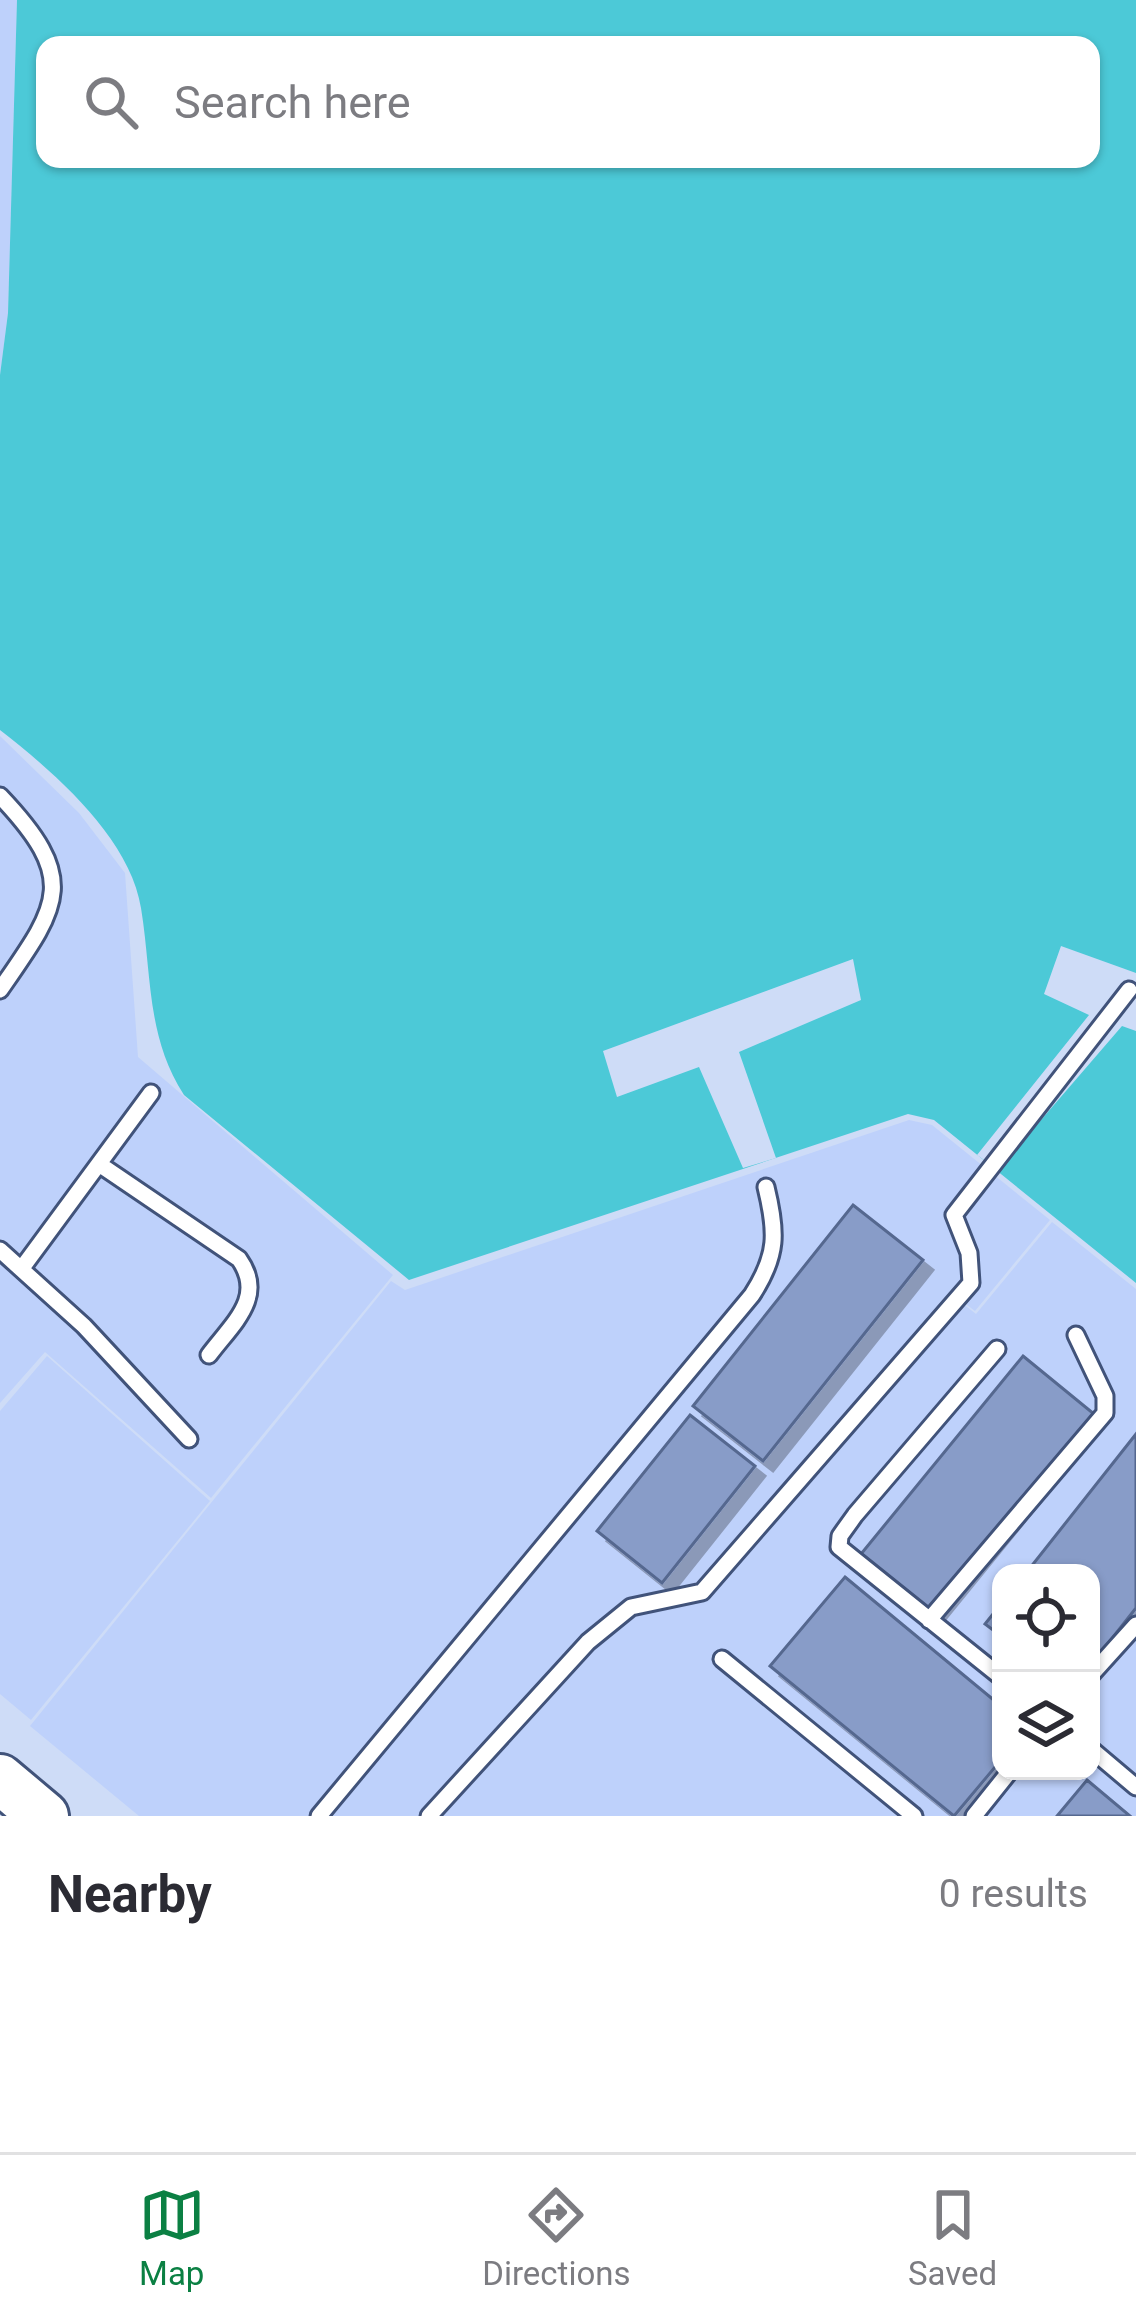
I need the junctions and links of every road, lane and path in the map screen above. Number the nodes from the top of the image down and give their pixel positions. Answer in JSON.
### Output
{"nodes":[{"id":1,"x":0,"y":796,"type":"edge"},
{"id":2,"x":0,"y":991,"type":"edge"},
{"id":3,"x":1129,"y":991,"type":"dead end"},
{"id":4,"x":151,"y":1093,"type":"dead end"},
{"id":5,"x":99,"y":1164,"type":"junction"},
{"id":6,"x":766,"y":1186,"type":"dead end"},
{"id":7,"x":0,"y":1250,"type":"edge"},
{"id":8,"x":22,"y":1268,"type":"junction"},
{"id":9,"x":1076,"y":1335,"type":"dead end"},
{"id":10,"x":997,"y":1349,"type":"dead end"},
{"id":11,"x":209,"y":1355,"type":"dead end"},
{"id":12,"x":189,"y":1438,"type":"dead end"},
{"id":13,"x":929,"y":1620,"type":"junction"},
{"id":14,"x":1136,"y":1625,"type":"edge"},
{"id":15,"x":722,"y":1659,"type":"dead end"},
{"id":16,"x":996,"y":1672,"type":"edge"},
{"id":17,"x":1094,"y":1672,"type":"edge"},
{"id":18,"x":1100,"y":1757,"type":"edge"},
{"id":19,"x":0,"y":1779,"type":"edge"},
{"id":20,"x":1003,"y":1780,"type":"edge"},
{"id":21,"x":1136,"y":1787,"type":"edge"},
{"id":22,"x":44,"y":1816,"type":"edge"},
{"id":23,"x":319,"y":1816,"type":"edge"},
{"id":24,"x":429,"y":1816,"type":"edge"},
{"id":25,"x":914,"y":1816,"type":"edge"},
{"id":26,"x":974,"y":1816,"type":"edge"}],
"edges":[{"from":1,"to":2,"type":"lane"},
{"from":3,"to":24,"type":"lane"},
{"from":4,"to":5,"type":"lane"},
{"from":5,"to":8,"type":"lane"},
{"from":5,"to":11,"type":"lane"},
{"from":6,"to":23,"type":"lane"},
{"from":7,"to":8,"type":"lane"},
{"from":8,"to":12,"type":"lane"},
{"from":9,"to":13,"type":"lane"},
{"from":10,"to":13,"type":"lane"},
{"from":13,"to":16,"type":"lane"},
{"from":14,"to":17,"type":"lane"},
{"from":15,"to":25,"type":"lane"},
{"from":18,"to":21,"type":"lane"},
{"from":19,"to":22,"type":"main road"},
{"from":20,"to":26,"type":"lane"}]}
